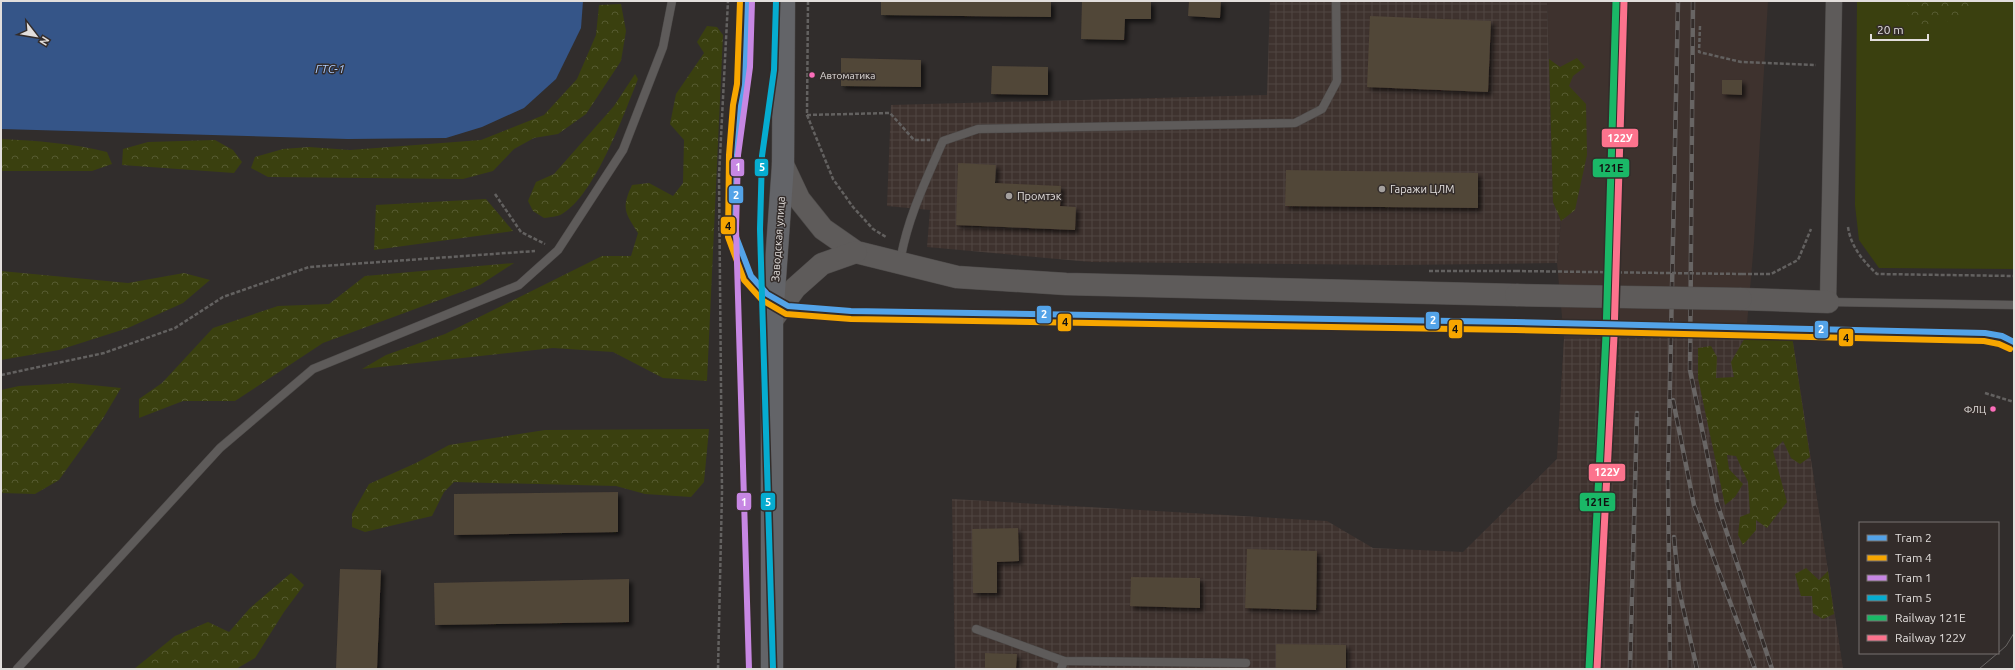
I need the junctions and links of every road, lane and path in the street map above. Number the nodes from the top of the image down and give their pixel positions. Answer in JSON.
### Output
{"nodes":[{"id":1,"x":672,"y":1,"type":"edge"},
{"id":2,"x":728,"y":1,"type":"edge"},
{"id":3,"x":784,"y":1,"type":"edge"},
{"id":4,"x":808,"y":1,"type":"edge"},
{"id":5,"x":1336,"y":1,"type":"edge"},
{"id":6,"x":1834,"y":1,"type":"edge"},
{"id":7,"x":1700,"y":26,"type":"dead end"},
{"id":8,"x":1817,"y":73,"type":"dead end"},
{"id":9,"x":807,"y":115,"type":"junction"},
{"id":10,"x":943,"y":141,"type":"junction"},
{"id":11,"x":783,"y":165,"type":"junction"},
{"id":12,"x":495,"y":194,"type":"dead end"},
{"id":13,"x":1814,"y":222,"type":"dead end"},
{"id":14,"x":1848,"y":224,"type":"dead end"},
{"id":15,"x":558,"y":250,"type":"junction"},
{"id":16,"x":856,"y":252,"type":"junction"},
{"id":17,"x":901,"y":256,"type":"junction"},
{"id":18,"x":1428,"y":271,"type":"dead end"},
{"id":19,"x":2014,"y":276,"type":"edge"},
{"id":20,"x":1828,"y":302,"type":"junction"},
{"id":21,"x":2014,"y":305,"type":"edge"},
{"id":22,"x":772,"y":320,"type":"junction"},
{"id":23,"x":1,"y":375,"type":"edge"},
{"id":24,"x":1985,"y":393,"type":"dead end"},
{"id":25,"x":2014,"y":402,"type":"edge"},
{"id":26,"x":976,"y":629,"type":"dead end"},
{"id":27,"x":1064,"y":661,"type":"junction"},
{"id":28,"x":1246,"y":663,"type":"dead end"},
{"id":29,"x":1189,"y":666,"type":"edge"},
{"id":30,"x":17,"y":669,"type":"edge"},
{"id":31,"x":718,"y":669,"type":"edge"},
{"id":32,"x":772,"y":669,"type":"edge"},
{"id":33,"x":1061,"y":669,"type":"edge"}],
"edges":[{"from":1,"to":15,"type":"lane"},
{"from":2,"to":31,"type":"path"},
{"from":3,"to":11,"type":"main road","name":"Заводская улица"},
{"from":4,"to":9,"type":"path"},
{"from":5,"to":10,"type":"lane"},
{"from":6,"to":20,"type":"street"},
{"from":7,"to":8,"type":"path"},
{"from":9,"to":10,"type":"path"},
{"from":9,"to":17,"type":"path"},
{"from":10,"to":17,"type":"lane"},
{"from":11,"to":16,"type":"street"},
{"from":11,"to":22,"type":"main road","name":"Заводская улица"},
{"from":12,"to":15,"type":"path"},
{"from":13,"to":18,"type":"path","bridge":true},
{"from":14,"to":19,"type":"path"},
{"from":15,"to":23,"type":"path"},
{"from":15,"to":30,"type":"lane"},
{"from":16,"to":17,"type":"street"},
{"from":16,"to":22,"type":"street"},
{"from":17,"to":20,"type":"street","bridge":true},
{"from":20,"to":21,"type":"lane"},
{"from":22,"to":32,"type":"main road","name":"Заводская улица"},
{"from":24,"to":25,"type":"path"},
{"from":26,"to":27,"type":"lane"},
{"from":27,"to":29,"type":"lane"},
{"from":27,"to":33,"type":"lane"},
{"from":28,"to":29,"type":"lane"}]}
